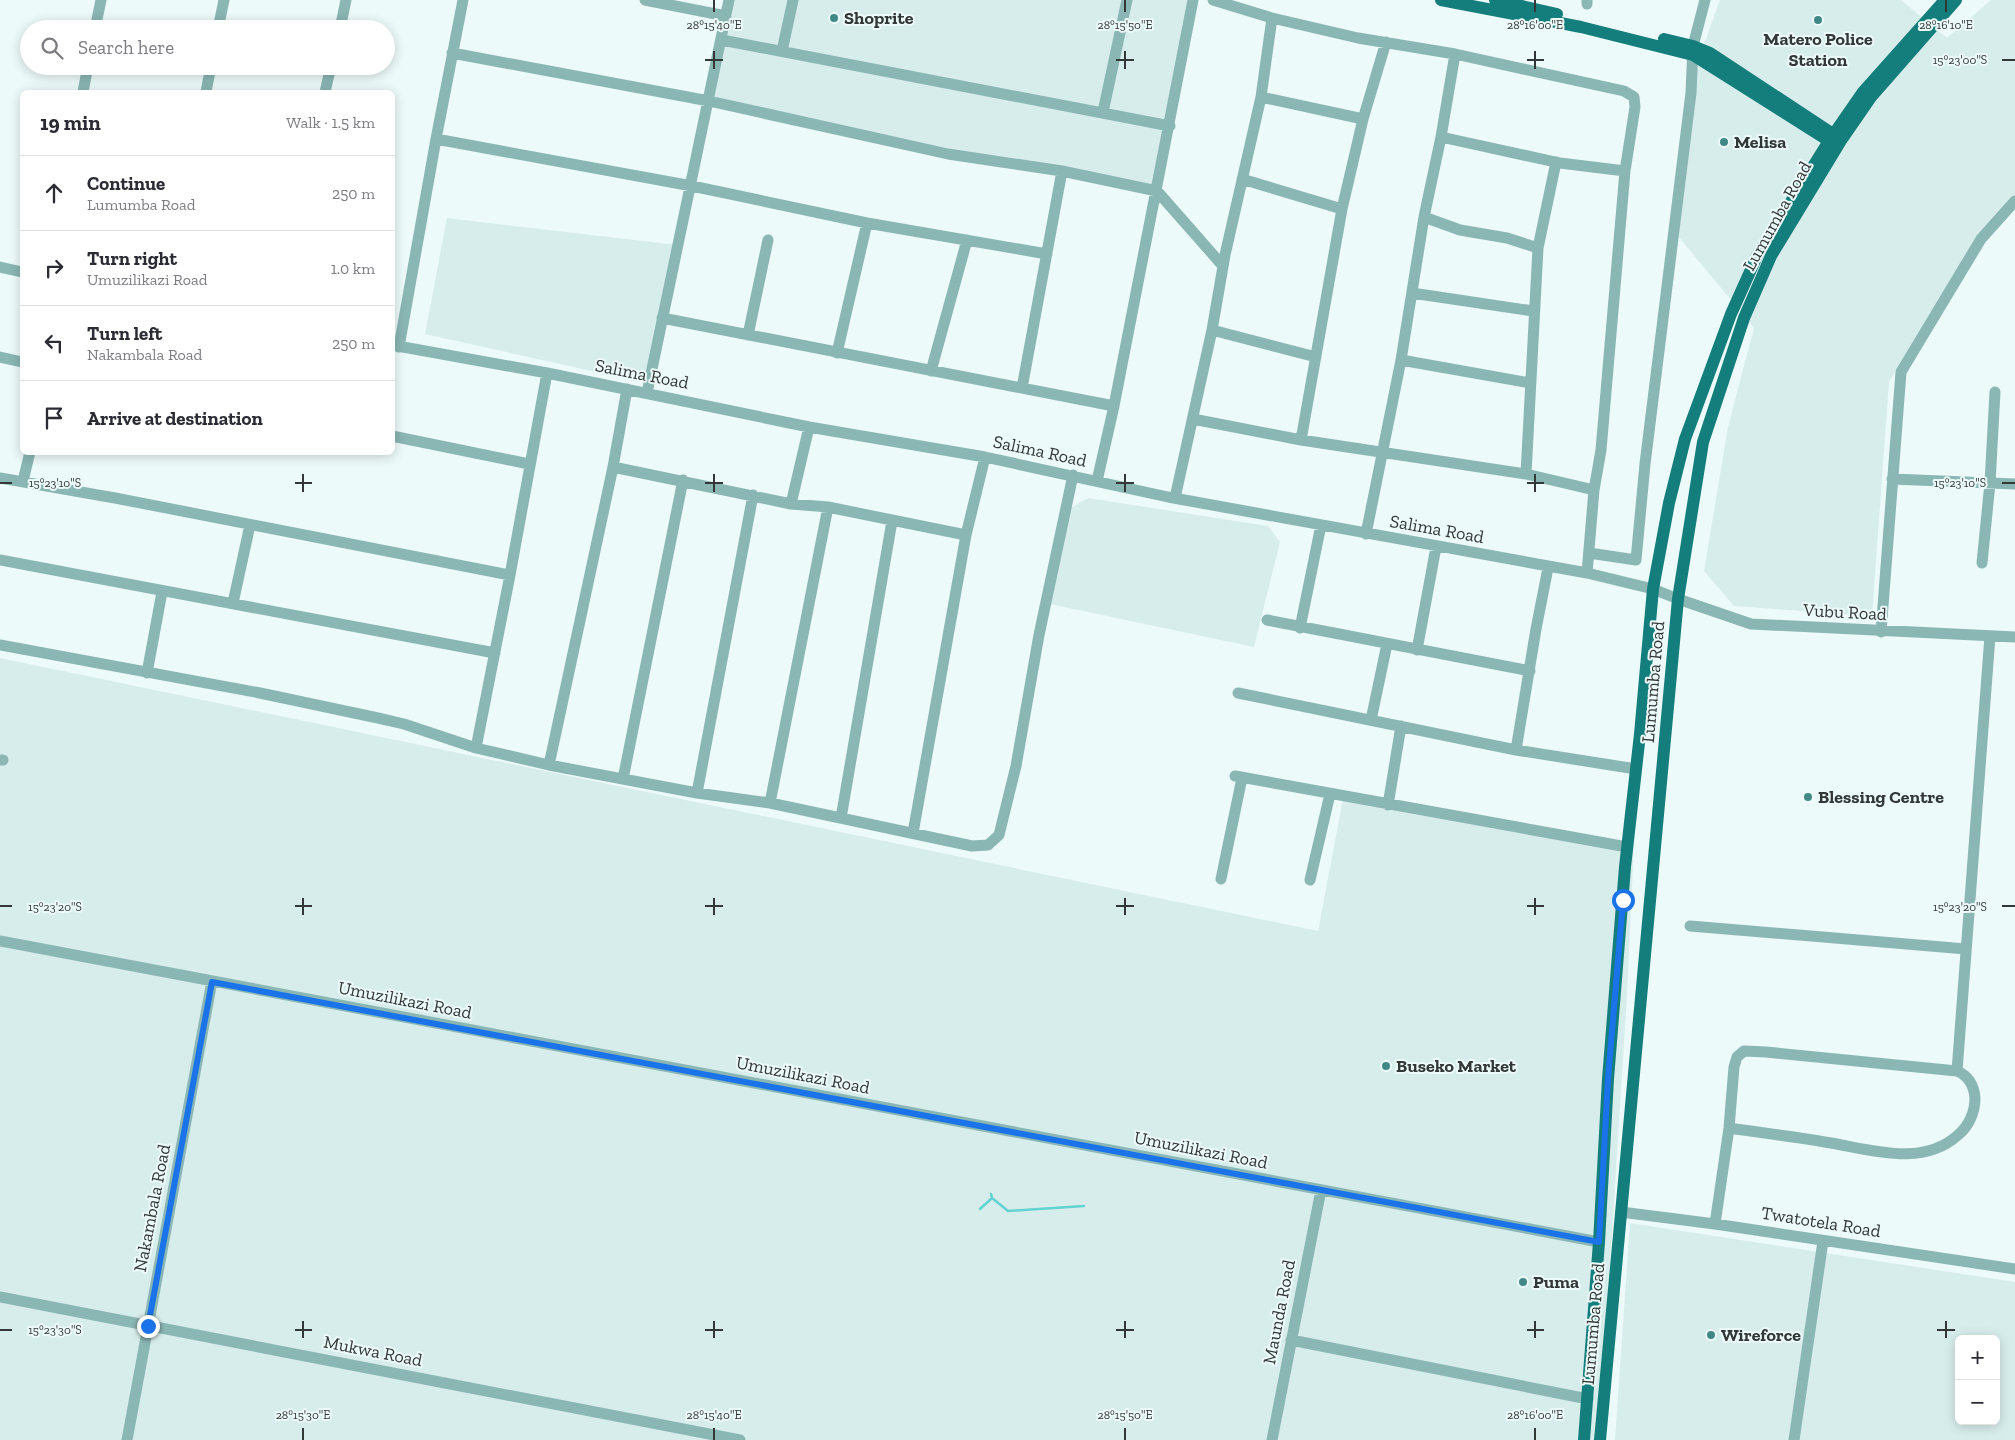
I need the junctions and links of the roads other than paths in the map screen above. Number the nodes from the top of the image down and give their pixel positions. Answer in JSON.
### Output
{"nodes":[{"id":1,"x":101,"y":0,"type":"edge"},
{"id":2,"x":224,"y":0,"type":"edge"},
{"id":3,"x":346,"y":0,"type":"edge"},
{"id":4,"x":463,"y":0,"type":"edge"},
{"id":5,"x":645,"y":0,"type":"edge"},
{"id":6,"x":730,"y":0,"type":"edge"},
{"id":7,"x":793,"y":0,"type":"edge"},
{"id":8,"x":1127,"y":0,"type":"edge"},
{"id":9,"x":1193,"y":0,"type":"edge"},
{"id":10,"x":1214,"y":0,"type":"edge"},
{"id":11,"x":1442,"y":0,"type":"edge"},
{"id":12,"x":1495,"y":0,"type":"edge"},
{"id":13,"x":1705,"y":0,"type":"edge"},
{"id":14,"x":1945,"y":0,"type":"edge"},
{"id":15,"x":1956,"y":0,"type":"edge"},
{"id":16,"x":726,"y":16,"type":"junction"},
{"id":17,"x":1272,"y":18,"type":"junction"},
{"id":18,"x":97,"y":20,"type":"edge"},
{"id":19,"x":220,"y":20,"type":"edge"},
{"id":20,"x":342,"y":20,"type":"edge"},
{"id":21,"x":722,"y":40,"type":"junction"},
{"id":22,"x":1386,"y":42,"type":"junction"},
{"id":23,"x":782,"y":51,"type":"junction"},
{"id":24,"x":1693,"y":51,"type":"junction"},
{"id":25,"x":452,"y":52,"type":"junction"},
{"id":26,"x":1455,"y":54,"type":"junction"},
{"id":27,"x":86,"y":75,"type":"edge"},
{"id":28,"x":209,"y":75,"type":"edge"},
{"id":29,"x":329,"y":75,"type":"edge"},
{"id":30,"x":83,"y":90,"type":"edge"},
{"id":31,"x":206,"y":90,"type":"edge"},
{"id":32,"x":326,"y":90,"type":"edge"},
{"id":33,"x":1261,"y":97,"type":"junction"},
{"id":34,"x":709,"y":101,"type":"junction"},
{"id":35,"x":1103,"y":112,"type":"junction"},
{"id":36,"x":1362,"y":119,"type":"junction"},
{"id":37,"x":1170,"y":126,"type":"junction"},
{"id":38,"x":1441,"y":137,"type":"junction"},
{"id":39,"x":436,"y":139,"type":"junction"},
{"id":40,"x":1836,"y":140,"type":"junction"},
{"id":41,"x":1556,"y":162,"type":"junction"},
{"id":42,"x":1062,"y":171,"type":"junction"},
{"id":43,"x":1625,"y":171,"type":"junction"},
{"id":44,"x":1242,"y":179,"type":"junction"},
{"id":45,"x":692,"y":186,"type":"junction"},
{"id":46,"x":1157,"y":191,"type":"junction"},
{"id":47,"x":2015,"y":201,"type":"edge"},
{"id":48,"x":1342,"y":209,"type":"junction"},
{"id":49,"x":1424,"y":217,"type":"junction"},
{"id":50,"x":867,"y":223,"type":"junction"},
{"id":51,"x":768,"y":240,"type":"dead end"},
{"id":52,"x":967,"y":240,"type":"junction"},
{"id":53,"x":1538,"y":248,"type":"junction"},
{"id":54,"x":1047,"y":254,"type":"junction"},
{"id":55,"x":1223,"y":266,"type":"junction"},
{"id":56,"x":0,"y":267,"type":"edge"},
{"id":57,"x":20,"y":272,"type":"edge"},
{"id":58,"x":1412,"y":293,"type":"junction"},
{"id":59,"x":1533,"y":311,"type":"junction"},
{"id":60,"x":662,"y":318,"type":"junction"},
{"id":61,"x":1212,"y":330,"type":"junction"},
{"id":62,"x":748,"y":335,"type":"junction"},
{"id":63,"x":396,"y":346,"type":"edge"},
{"id":64,"x":837,"y":353,"type":"junction"},
{"id":65,"x":0,"y":357,"type":"edge"},
{"id":66,"x":1316,"y":357,"type":"junction"},
{"id":67,"x":1401,"y":360,"type":"junction"},
{"id":68,"x":20,"y":362,"type":"edge"},
{"id":69,"x":931,"y":371,"type":"junction"},
{"id":70,"x":547,"y":373,"type":"junction"},
{"id":71,"x":1530,"y":383,"type":"junction"},
{"id":72,"x":1022,"y":388,"type":"junction"},
{"id":73,"x":627,"y":389,"type":"junction"},
{"id":74,"x":1995,"y":392,"type":"dead end"},
{"id":75,"x":647,"y":393,"type":"junction"},
{"id":76,"x":1114,"y":406,"type":"junction"},
{"id":77,"x":1193,"y":420,"type":"junction"},
{"id":78,"x":809,"y":427,"type":"junction"},
{"id":79,"x":395,"y":437,"type":"edge"},
{"id":80,"x":1301,"y":440,"type":"junction"},
{"id":81,"x":1382,"y":452,"type":"junction"},
{"id":82,"x":29,"y":455,"type":"edge"},
{"id":83,"x":985,"y":456,"type":"junction"},
{"id":84,"x":529,"y":464,"type":"junction"},
{"id":85,"x":613,"y":467,"type":"junction"},
{"id":86,"x":1526,"y":474,"type":"junction"},
{"id":87,"x":1073,"y":475,"type":"junction"},
{"id":88,"x":0,"y":478,"type":"edge"},
{"id":89,"x":1892,"y":479,"type":"junction"},
{"id":90,"x":683,"y":480,"type":"junction"},
{"id":91,"x":23,"y":481,"type":"junction"},
{"id":92,"x":1097,"y":481,"type":"junction"},
{"id":93,"x":1990,"y":483,"type":"junction"},
{"id":94,"x":2015,"y":484,"type":"edge"},
{"id":95,"x":1594,"y":490,"type":"junction"},
{"id":96,"x":753,"y":495,"type":"junction"},
{"id":97,"x":1175,"y":498,"type":"junction"},
{"id":98,"x":791,"y":504,"type":"junction"},
{"id":99,"x":828,"y":507,"type":"junction"},
{"id":100,"x":892,"y":521,"type":"junction"},
{"id":101,"x":250,"y":525,"type":"junction"},
{"id":102,"x":1321,"y":525,"type":"junction"},
{"id":103,"x":1366,"y":534,"type":"junction"},
{"id":104,"x":966,"y":535,"type":"junction"},
{"id":105,"x":1436,"y":547,"type":"junction"},
{"id":106,"x":1589,"y":553,"type":"junction"},
{"id":107,"x":0,"y":560,"type":"edge"},
{"id":108,"x":1982,"y":564,"type":"dead end"},
{"id":109,"x":1548,"y":568,"type":"junction"},
{"id":110,"x":1587,"y":573,"type":"junction"},
{"id":111,"x":510,"y":575,"type":"junction"},
{"id":112,"x":1653,"y":589,"type":"junction"},
{"id":113,"x":162,"y":592,"type":"junction"},
{"id":114,"x":1678,"y":600,"type":"junction"},
{"id":115,"x":233,"y":603,"type":"junction"},
{"id":116,"x":1267,"y":620,"type":"dead end"},
{"id":117,"x":1300,"y":628,"type":"junction"},
{"id":118,"x":1881,"y":632,"type":"junction"},
{"id":119,"x":1990,"y":636,"type":"junction"},
{"id":120,"x":2015,"y":637,"type":"edge"},
{"id":121,"x":1387,"y":644,"type":"junction"},
{"id":122,"x":0,"y":645,"type":"edge"},
{"id":123,"x":1417,"y":650,"type":"junction"},
{"id":124,"x":495,"y":653,"type":"junction"},
{"id":125,"x":1530,"y":671,"type":"junction"},
{"id":126,"x":147,"y":673,"type":"junction"},
{"id":127,"x":1238,"y":693,"type":"dead end"},
{"id":128,"x":1371,"y":720,"type":"junction"},
{"id":129,"x":1401,"y":726,"type":"junction"},
{"id":130,"x":476,"y":748,"type":"junction"},
{"id":131,"x":1516,"y":750,"type":"junction"},
{"id":132,"x":548,"y":765,"type":"junction"},
{"id":133,"x":1636,"y":769,"type":"junction"},
{"id":134,"x":623,"y":779,"type":"junction"},
{"id":135,"x":697,"y":793,"type":"junction"},
{"id":136,"x":1330,"y":794,"type":"junction"},
{"id":137,"x":770,"y":804,"type":"junction"},
{"id":138,"x":1388,"y":805,"type":"junction"},
{"id":139,"x":841,"y":818,"type":"junction"},
{"id":140,"x":913,"y":833,"type":"junction"},
{"id":141,"x":1628,"y":847,"type":"junction"},
{"id":142,"x":1221,"y":879,"type":"dead end"},
{"id":143,"x":1310,"y":880,"type":"dead end"},
{"id":144,"x":1690,"y":926,"type":"dead end"},
{"id":145,"x":0,"y":941,"type":"edge"},
{"id":146,"x":1966,"y":949,"type":"junction"},
{"id":147,"x":212,"y":982,"type":"junction"},
{"id":148,"x":1958,"y":1071,"type":"junction"},
{"id":149,"x":1729,"y":1128,"type":"junction"},
{"id":150,"x":1322,"y":1190,"type":"junction"},
{"id":151,"x":1621,"y":1212,"type":"junction"},
{"id":152,"x":1716,"y":1224,"type":"junction"},
{"id":153,"x":1823,"y":1240,"type":"junction"},
{"id":154,"x":1599,"y":1242,"type":"junction"},
{"id":155,"x":2015,"y":1270,"type":"edge"},
{"id":156,"x":0,"y":1297,"type":"edge"},
{"id":157,"x":148,"y":1326,"type":"junction"},
{"id":158,"x":1291,"y":1340,"type":"junction"},
{"id":159,"x":1588,"y":1399,"type":"junction"},
{"id":160,"x":127,"y":1440,"type":"edge"},
{"id":161,"x":740,"y":1440,"type":"edge"},
{"id":162,"x":1272,"y":1440,"type":"edge"},
{"id":163,"x":1584,"y":1440,"type":"edge"},
{"id":164,"x":1600,"y":1440,"type":"edge"},
{"id":165,"x":1794,"y":1440,"type":"edge"}],
"edges":[{"from":1,"to":18,"type":"street"},
{"from":2,"to":19,"type":"street"},
{"from":3,"to":20,"type":"street"},
{"from":4,"to":25,"type":"street"},
{"from":5,"to":16,"type":"street"},
{"from":6,"to":16,"type":"street"},
{"from":7,"to":23,"type":"street"},
{"from":8,"to":35,"type":"street"},
{"from":9,"to":37,"type":"street"},
{"from":10,"to":17,"type":"street"},
{"from":11,"to":24,"type":"main road"},
{"from":12,"to":24,"type":"main road"},
{"from":13,"to":24,"type":"street"},
{"from":14,"to":40,"type":"main road","name":"Lumumba Road"},
{"from":15,"to":40,"type":"main road","name":"Lumumba Road"},
{"from":16,"to":21,"type":"street"},
{"from":17,"to":22,"type":"street"},
{"from":17,"to":33,"type":"street"},
{"from":21,"to":23,"type":"street"},
{"from":21,"to":34,"type":"street"},
{"from":22,"to":26,"type":"street"},
{"from":22,"to":36,"type":"street"},
{"from":23,"to":35,"type":"street"},
{"from":24,"to":40,"type":"main road"},
{"from":24,"to":106,"type":"street"},
{"from":25,"to":34,"type":"street"},
{"from":25,"to":39,"type":"street"},
{"from":26,"to":38,"type":"street"},
{"from":26,"to":43,"type":"street"},
{"from":27,"to":30,"type":"street"},
{"from":28,"to":31,"type":"street"},
{"from":29,"to":32,"type":"street"},
{"from":33,"to":36,"type":"street"},
{"from":33,"to":44,"type":"street"},
{"from":34,"to":42,"type":"street"},
{"from":34,"to":45,"type":"street"},
{"from":35,"to":37,"type":"street"},
{"from":36,"to":48,"type":"street"},
{"from":37,"to":46,"type":"street"},
{"from":38,"to":41,"type":"street"},
{"from":38,"to":49,"type":"street"},
{"from":39,"to":45,"type":"street"},
{"from":39,"to":63,"type":"street"},
{"from":40,"to":112,"type":"main road","name":"Lumumba Road"},
{"from":40,"to":114,"type":"main road","name":"Lumumba Road"},
{"from":41,"to":43,"type":"street"},
{"from":41,"to":53,"type":"street"},
{"from":42,"to":46,"type":"street"},
{"from":42,"to":54,"type":"street"},
{"from":43,"to":95,"type":"street"},
{"from":44,"to":48,"type":"street"},
{"from":44,"to":55,"type":"street"},
{"from":45,"to":50,"type":"street"},
{"from":45,"to":60,"type":"street"},
{"from":46,"to":55,"type":"street"},
{"from":46,"to":76,"type":"street"},
{"from":47,"to":89,"type":"street"},
{"from":48,"to":66,"type":"street"},
{"from":49,"to":53,"type":"street"},
{"from":49,"to":58,"type":"street"},
{"from":50,"to":52,"type":"street"},
{"from":50,"to":64,"type":"street"},
{"from":51,"to":62,"type":"street"},
{"from":52,"to":54,"type":"street"},
{"from":52,"to":69,"type":"street"},
{"from":53,"to":59,"type":"street"},
{"from":54,"to":72,"type":"street"},
{"from":55,"to":61,"type":"street"},
{"from":56,"to":57,"type":"street"},
{"from":58,"to":59,"type":"street"},
{"from":58,"to":67,"type":"street"},
{"from":59,"to":71,"type":"street"},
{"from":60,"to":62,"type":"street"},
{"from":60,"to":75,"type":"street"},
{"from":61,"to":66,"type":"street"},
{"from":61,"to":77,"type":"street"},
{"from":62,"to":64,"type":"street"},
{"from":63,"to":70,"type":"street","name":"Salima Road"},
{"from":64,"to":69,"type":"street"},
{"from":65,"to":68,"type":"street"},
{"from":66,"to":80,"type":"street"},
{"from":67,"to":71,"type":"street"},
{"from":67,"to":81,"type":"street"},
{"from":69,"to":72,"type":"street"},
{"from":70,"to":73,"type":"street","name":"Salima Road"},
{"from":70,"to":84,"type":"street"},
{"from":71,"to":86,"type":"street"},
{"from":72,"to":76,"type":"street"},
{"from":73,"to":75,"type":"street","name":"Salima Road"},
{"from":73,"to":85,"type":"street"},
{"from":74,"to":93,"type":"street"},
{"from":75,"to":78,"type":"street","name":"Salima Road"},
{"from":76,"to":92,"type":"street"},
{"from":77,"to":80,"type":"street"},
{"from":77,"to":97,"type":"street"},
{"from":78,"to":83,"type":"street","name":"Salima Road"},
{"from":78,"to":98,"type":"street"},
{"from":79,"to":84,"type":"street"},
{"from":80,"to":81,"type":"street"},
{"from":81,"to":86,"type":"street"},
{"from":81,"to":103,"type":"street"},
{"from":82,"to":91,"type":"street"},
{"from":83,"to":87,"type":"street","name":"Salima Road"},
{"from":83,"to":104,"type":"street"},
{"from":84,"to":111,"type":"street"},
{"from":85,"to":90,"type":"street"},
{"from":85,"to":132,"type":"street"},
{"from":86,"to":95,"type":"street"},
{"from":87,"to":92,"type":"street","name":"Salima Road"},
{"from":87,"to":140,"type":"street"},
{"from":88,"to":91,"type":"street"},
{"from":89,"to":93,"type":"street"},
{"from":89,"to":118,"type":"street"},
{"from":90,"to":96,"type":"street"},
{"from":90,"to":134,"type":"street"},
{"from":91,"to":101,"type":"street"},
{"from":92,"to":97,"type":"street","name":"Salima Road"},
{"from":93,"to":94,"type":"street"},
{"from":93,"to":108,"type":"street"},
{"from":95,"to":106,"type":"street"},
{"from":96,"to":98,"type":"street"},
{"from":96,"to":135,"type":"street"},
{"from":97,"to":102,"type":"street","name":"Salima Road"},
{"from":98,"to":99,"type":"street"},
{"from":99,"to":100,"type":"street"},
{"from":99,"to":137,"type":"street"},
{"from":100,"to":104,"type":"street"},
{"from":100,"to":139,"type":"street"},
{"from":101,"to":111,"type":"street"},
{"from":101,"to":115,"type":"street"},
{"from":102,"to":103,"type":"street","name":"Salima Road"},
{"from":102,"to":117,"type":"street"},
{"from":103,"to":105,"type":"street","name":"Salima Road"},
{"from":104,"to":140,"type":"street"},
{"from":105,"to":109,"type":"street","name":"Salima Road"},
{"from":105,"to":123,"type":"street"},
{"from":106,"to":110,"type":"street"},
{"from":107,"to":113,"type":"street"},
{"from":109,"to":110,"type":"street","name":"Salima Road"},
{"from":109,"to":125,"type":"street"},
{"from":110,"to":112,"type":"street","name":"Salima Road"},
{"from":111,"to":124,"type":"street"},
{"from":112,"to":114,"type":"street","name":"Salima Road"},
{"from":112,"to":133,"type":"main road","name":"Lumumba Road"},
{"from":113,"to":115,"type":"street"},
{"from":113,"to":126,"type":"street"},
{"from":114,"to":118,"type":"street","name":"Vubu Road"},
{"from":114,"to":151,"type":"main road","name":"Lumumba Road"},
{"from":115,"to":124,"type":"street"},
{"from":116,"to":117,"type":"street"},
{"from":117,"to":121,"type":"street"},
{"from":118,"to":119,"type":"street","name":"Vubu Road"},
{"from":119,"to":120,"type":"street","name":"Vubu Road"},
{"from":119,"to":146,"type":"street"},
{"from":121,"to":123,"type":"street"},
{"from":121,"to":128,"type":"street"},
{"from":122,"to":126,"type":"street"},
{"from":123,"to":125,"type":"street"},
{"from":124,"to":130,"type":"street"},
{"from":125,"to":131,"type":"street"},
{"from":126,"to":130,"type":"street"},
{"from":127,"to":128,"type":"street"},
{"from":128,"to":129,"type":"street"},
{"from":129,"to":131,"type":"street"},
{"from":129,"to":138,"type":"street"},
{"from":130,"to":132,"type":"street"},
{"from":131,"to":133,"type":"street"},
{"from":132,"to":134,"type":"street"},
{"from":133,"to":141,"type":"main road","name":"Lumumba Road"},
{"from":134,"to":135,"type":"street"},
{"from":135,"to":137,"type":"street"},
{"from":136,"to":138,"type":"street"},
{"from":136,"to":142,"type":"street"},
{"from":136,"to":143,"type":"street"},
{"from":137,"to":139,"type":"street"},
{"from":138,"to":141,"type":"street"},
{"from":139,"to":140,"type":"street"},
{"from":141,"to":154,"type":"main road","name":"Lumumba Road"},
{"from":144,"to":146,"type":"street"},
{"from":145,"to":147,"type":"street","name":"Umuzilikazi Road"},
{"from":146,"to":148,"type":"street"},
{"from":147,"to":150,"type":"street","name":"Umuzilikazi Road"},
{"from":147,"to":157,"type":"street","name":"Nakambala Road"},
{"from":148,"to":149,"type":"street"},
{"from":148,"to":149,"type":"street"},
{"from":149,"to":152,"type":"street"},
{"from":150,"to":154,"type":"street","name":"Umuzilikazi Road"},
{"from":150,"to":158,"type":"street","name":"Maunda Road"},
{"from":151,"to":152,"type":"street","name":"Twatotela Road"},
{"from":151,"to":164,"type":"main road","name":"Lumumba Road"},
{"from":152,"to":153,"type":"street","name":"Twatotela Road"},
{"from":153,"to":155,"type":"street","name":"Twatotela Road"},
{"from":153,"to":165,"type":"street"},
{"from":154,"to":159,"type":"main road","name":"Lumumba Road"},
{"from":156,"to":157,"type":"street","name":"Mukwa Road"},
{"from":157,"to":160,"type":"street","name":"Nakambala Road"},
{"from":157,"to":161,"type":"street","name":"Mukwa Road"},
{"from":158,"to":159,"type":"street"},
{"from":158,"to":162,"type":"street","name":"Maunda Road"},
{"from":159,"to":163,"type":"main road","name":"Lumumba Road"}]}
